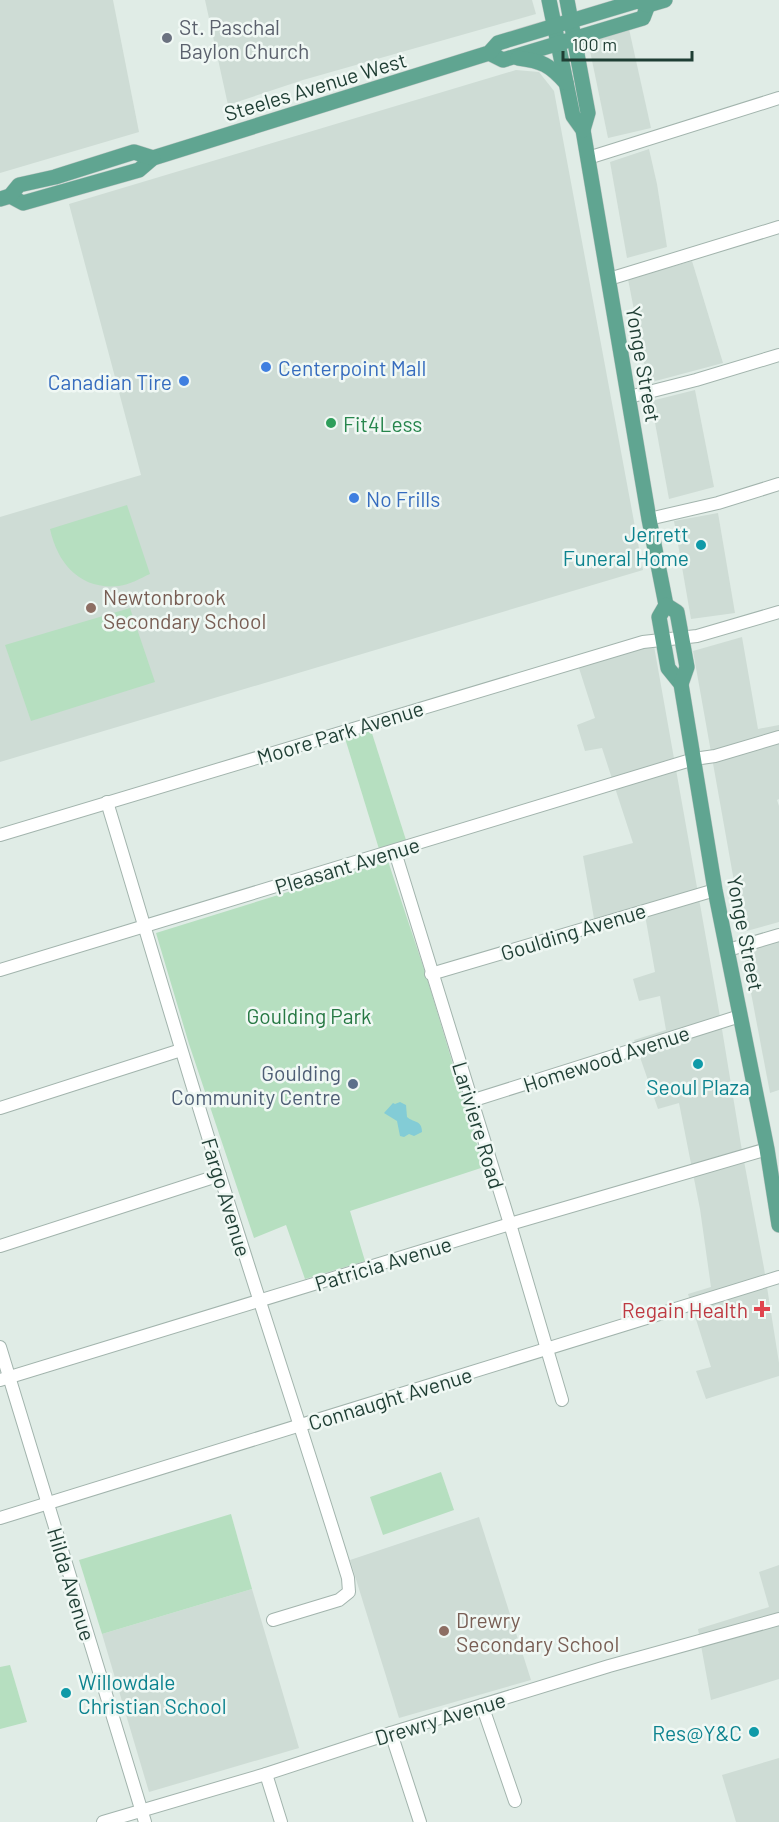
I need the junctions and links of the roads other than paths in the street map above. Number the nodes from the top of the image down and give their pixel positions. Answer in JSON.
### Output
{"nodes":[{"id":1,"x":549,"y":0,"type":"edge"},
{"id":2,"x":567,"y":0,"type":"edge"},
{"id":3,"x":665,"y":0,"type":"edge"},
{"id":4,"x":554,"y":27,"type":"junction"},
{"id":5,"x":572,"y":30,"type":"junction"},
{"id":6,"x":558,"y":43,"type":"junction"},
{"id":7,"x":489,"y":53,"type":"junction"},
{"id":8,"x":512,"y":57,"type":"junction"},
{"id":9,"x":566,"y":83,"type":"junction"},
{"id":10,"x":779,"y":98,"type":"edge"},
{"id":11,"x":583,"y":130,"type":"junction"},
{"id":12,"x":153,"y":158,"type":"junction"},
{"id":13,"x":588,"y":158,"type":"junction"},
{"id":14,"x":66,"y":174,"type":"junction"},
{"id":15,"x":72,"y":189,"type":"junction"},
{"id":16,"x":5,"y":197,"type":"edge"},
{"id":17,"x":779,"y":227,"type":"edge"},
{"id":18,"x":609,"y":279,"type":"junction"},
{"id":19,"x":779,"y":355,"type":"edge"},
{"id":20,"x":629,"y":397,"type":"junction"},
{"id":21,"x":779,"y":484,"type":"edge"},
{"id":22,"x":649,"y":519,"type":"junction"},
{"id":23,"x":666,"y":605,"type":"junction"},
{"id":24,"x":779,"y":612,"type":"edge"},
{"id":25,"x":682,"y":639,"type":"junction"},
{"id":26,"x":663,"y":641,"type":"junction"},
{"id":27,"x":681,"y":684,"type":"junction"},
{"id":28,"x":779,"y":737,"type":"edge"},
{"id":29,"x":694,"y":759,"type":"junction"},
{"id":30,"x":107,"y":802,"type":"junction"},
{"id":31,"x":0,"y":835,"type":"edge"},
{"id":32,"x":395,"y":852,"type":"junction"},
{"id":33,"x":715,"y":890,"type":"junction"},
{"id":34,"x":144,"y":926,"type":"junction"},
{"id":35,"x":779,"y":936,"type":"edge"},
{"id":36,"x":728,"y":950,"type":"junction"},
{"id":37,"x":0,"y":970,"type":"edge"},
{"id":38,"x":431,"y":974,"type":"junction"},
{"id":39,"x":740,"y":1016,"type":"junction"},
{"id":40,"x":181,"y":1050,"type":"junction"},
{"id":41,"x":471,"y":1101,"type":"junction"},
{"id":42,"x":0,"y":1108,"type":"edge"},
{"id":43,"x":767,"y":1149,"type":"junction"},
{"id":44,"x":220,"y":1175,"type":"junction"},
{"id":45,"x":510,"y":1224,"type":"junction"},
{"id":46,"x":779,"y":1225,"type":"edge"},
{"id":47,"x":0,"y":1246,"type":"edge"},
{"id":48,"x":779,"y":1277,"type":"edge"},
{"id":49,"x":260,"y":1300,"type":"junction"},
{"id":50,"x":0,"y":1347,"type":"edge"},
{"id":51,"x":547,"y":1350,"type":"junction"},
{"id":52,"x":4,"y":1379,"type":"edge"},
{"id":53,"x":562,"y":1400,"type":"dead end"},
{"id":54,"x":301,"y":1425,"type":"junction"},
{"id":55,"x":48,"y":1504,"type":"junction"},
{"id":56,"x":0,"y":1518,"type":"edge"},
{"id":57,"x":779,"y":1619,"type":"edge"},
{"id":58,"x":273,"y":1620,"type":"dead end"},
{"id":59,"x":482,"y":1705,"type":"junction"},
{"id":60,"x":391,"y":1733,"type":"junction"},
{"id":61,"x":266,"y":1774,"type":"junction"},
{"id":62,"x":515,"y":1801,"type":"dead end"},
{"id":63,"x":143,"y":1816,"type":"edge"},
{"id":64,"x":103,"y":1822,"type":"edge"},
{"id":65,"x":281,"y":1822,"type":"edge"},
{"id":66,"x":420,"y":1822,"type":"edge"}],
"edges":[{"from":1,"to":4,"type":"main road","name":"Yonge Street"},
{"from":2,"to":5,"type":"main road","name":"Yonge Street"},
{"from":3,"to":5,"type":"main road"},
{"from":4,"to":5,"type":"main road","name":"Steeles Avenue West"},
{"from":4,"to":6,"type":"main road","name":"Yonge Street"},
{"from":4,"to":7,"type":"main road","name":"Steeles Avenue West"},
{"from":5,"to":6,"type":"main road","name":"Steeles Avenue West"},
{"from":5,"to":11,"type":"main road","name":"Yonge Street"},
{"from":6,"to":8,"type":"main road","name":"Steeles Avenue West"},
{"from":6,"to":9,"type":"main road","name":"Yonge Street"},
{"from":7,"to":8,"type":"main road","name":"Steeles Avenue West"},
{"from":7,"to":12,"type":"main road","name":"Steeles Avenue West"},
{"from":8,"to":9,"type":"main road"},
{"from":9,"to":11,"type":"main road","name":"Yonge Street"},
{"from":10,"to":13,"type":"street"},
{"from":11,"to":13,"type":"main road","name":"Yonge Street"},
{"from":12,"to":14,"type":"main road","name":"Steeles Avenue West"},
{"from":12,"to":15,"type":"main road","name":"Steeles Avenue West"},
{"from":13,"to":18,"type":"main road","name":"Yonge Street"},
{"from":14,"to":15,"type":"main road"},
{"from":14,"to":16,"type":"main road","name":"Steeles Avenue West"},
{"from":15,"to":16,"type":"main road","name":"Steeles Avenue West"},
{"from":17,"to":18,"type":"street"},
{"from":18,"to":20,"type":"main road","name":"Yonge Street"},
{"from":19,"to":20,"type":"street"},
{"from":20,"to":22,"type":"main road","name":"Yonge Street"},
{"from":21,"to":22,"type":"street"},
{"from":22,"to":23,"type":"main road","name":"Yonge Street"},
{"from":23,"to":25,"type":"main road","name":"Yonge Street"},
{"from":23,"to":26,"type":"main road","name":"Yonge Street"},
{"from":24,"to":25,"type":"street","name":"Moore Park Avenue"},
{"from":25,"to":26,"type":"street","name":"Moore Park Avenue"},
{"from":25,"to":27,"type":"main road","name":"Yonge Street"},
{"from":26,"to":27,"type":"main road","name":"Yonge Street"},
{"from":26,"to":30,"type":"street","name":"Moore Park Avenue"},
{"from":27,"to":29,"type":"main road","name":"Yonge Street"},
{"from":28,"to":29,"type":"street","name":"Pleasant Avenue"},
{"from":29,"to":32,"type":"street","name":"Pleasant Avenue"},
{"from":29,"to":33,"type":"main road","name":"Yonge Street"},
{"from":30,"to":31,"type":"street","name":"Moore Park Avenue"},
{"from":30,"to":34,"type":"street","name":"Fargo Avenue"},
{"from":32,"to":34,"type":"street","name":"Pleasant Avenue"},
{"from":32,"to":38,"type":"street","name":"Lariviere Road"},
{"from":33,"to":36,"type":"main road","name":"Yonge Street"},
{"from":33,"to":38,"type":"street","name":"Goulding Avenue"},
{"from":34,"to":37,"type":"street","name":"Pleasant Avenue"},
{"from":34,"to":40,"type":"street","name":"Fargo Avenue"},
{"from":35,"to":36,"type":"street"},
{"from":36,"to":39,"type":"main road","name":"Yonge Street"},
{"from":38,"to":41,"type":"street","name":"Lariviere Road"},
{"from":39,"to":41,"type":"street","name":"Homewood Avenue"},
{"from":39,"to":43,"type":"main road","name":"Yonge Street"},
{"from":40,"to":42,"type":"street"},
{"from":40,"to":44,"type":"street","name":"Fargo Avenue"},
{"from":41,"to":45,"type":"street","name":"Lariviere Road"},
{"from":43,"to":45,"type":"street","name":"Patricia Avenue"},
{"from":43,"to":46,"type":"main road","name":"Yonge Street"},
{"from":44,"to":47,"type":"street"},
{"from":44,"to":49,"type":"street","name":"Fargo Avenue"},
{"from":45,"to":49,"type":"street","name":"Patricia Avenue"},
{"from":45,"to":51,"type":"street","name":"Lariviere Road"},
{"from":48,"to":51,"type":"street","name":"Connaught Avenue"},
{"from":49,"to":52,"type":"street","name":"Patricia Avenue"},
{"from":49,"to":54,"type":"street","name":"Fargo Avenue"},
{"from":50,"to":52,"type":"street","name":"Hilda Avenue"},
{"from":51,"to":53,"type":"street","name":"Lariviere Road"},
{"from":51,"to":54,"type":"street","name":"Connaught Avenue"},
{"from":52,"to":55,"type":"street","name":"Hilda Avenue"},
{"from":54,"to":55,"type":"street","name":"Connaught Avenue"},
{"from":54,"to":58,"type":"street","name":"Fargo Avenue"},
{"from":55,"to":56,"type":"street","name":"Connaught Avenue"},
{"from":55,"to":63,"type":"street","name":"Hilda Avenue"},
{"from":57,"to":59,"type":"street","name":"Drewry Avenue"},
{"from":59,"to":60,"type":"street","name":"Drewry Avenue"},
{"from":59,"to":62,"type":"street"},
{"from":60,"to":61,"type":"street","name":"Drewry Avenue"},
{"from":60,"to":66,"type":"street"},
{"from":61,"to":63,"type":"street","name":"Drewry Avenue"},
{"from":61,"to":65,"type":"street"},
{"from":63,"to":64,"type":"street","name":"Drewry Avenue"}]}
